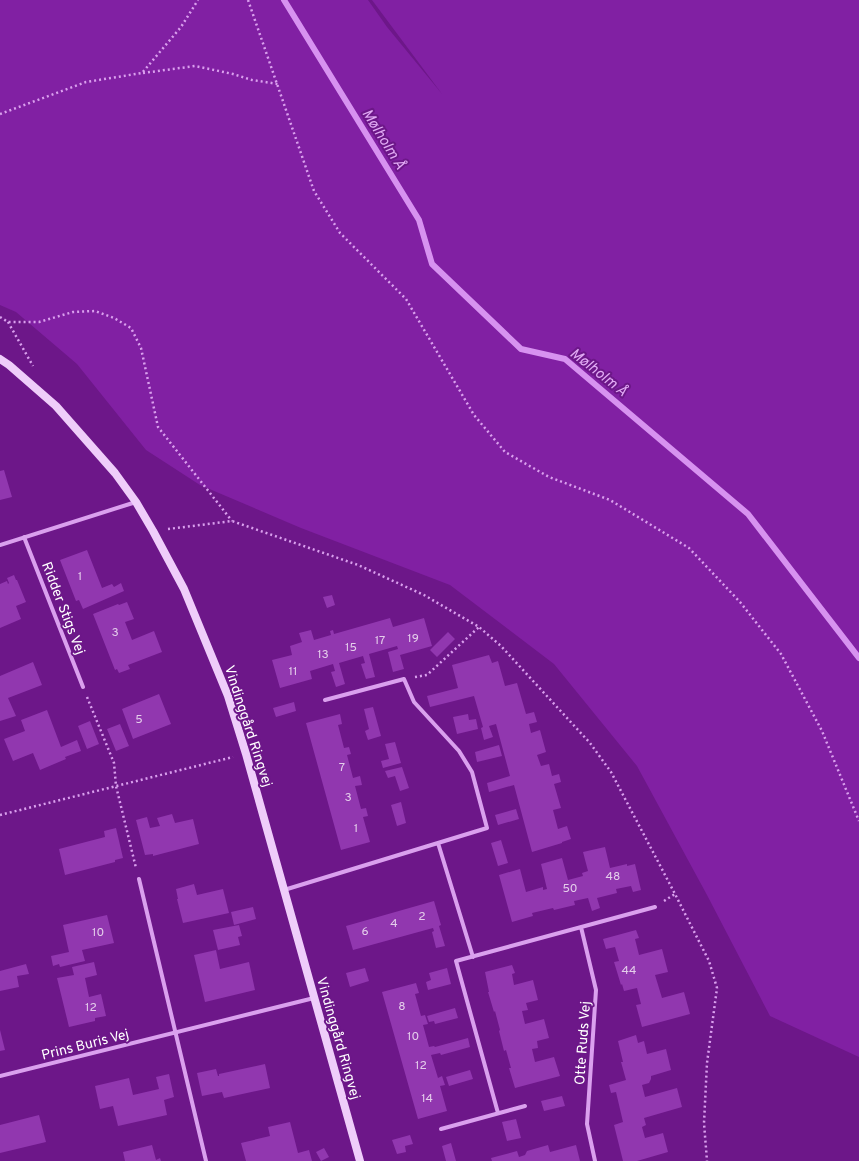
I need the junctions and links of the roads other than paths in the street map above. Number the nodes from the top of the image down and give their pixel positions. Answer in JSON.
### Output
{"nodes":[{"id":1,"x":0,"y":359,"type":"edge"},
{"id":2,"x":136,"y":502,"type":"junction"},
{"id":3,"x":24,"y":537,"type":"junction"},
{"id":4,"x":0,"y":544,"type":"edge"},
{"id":5,"x":83,"y":687,"type":"road end"},
{"id":6,"x":325,"y":700,"type":"dead end"},
{"id":7,"x":438,"y":844,"type":"junction"},
{"id":8,"x":139,"y":879,"type":"road end"},
{"id":9,"x":284,"y":890,"type":"junction"},
{"id":10,"x":655,"y":907,"type":"dead end"},
{"id":11,"x":581,"y":928,"type":"junction"},
{"id":12,"x":473,"y":957,"type":"junction"},
{"id":13,"x":314,"y":998,"type":"junction"},
{"id":14,"x":175,"y":1033,"type":"junction"},
{"id":15,"x":0,"y":1076,"type":"edge"},
{"id":16,"x":525,"y":1106,"type":"dead end"},
{"id":17,"x":498,"y":1113,"type":"junction"},
{"id":18,"x":441,"y":1129,"type":"dead end"},
{"id":19,"x":206,"y":1161,"type":"edge"},
{"id":20,"x":360,"y":1161,"type":"edge"},
{"id":21,"x":595,"y":1161,"type":"edge"}],
"edges":[{"from":1,"to":2,"type":"street","name":"Vindinggård Ringvej"},
{"from":2,"to":3,"type":"street"},
{"from":2,"to":9,"type":"street","name":"Vindinggård Ringvej"},
{"from":3,"to":4,"type":"street"},
{"from":3,"to":5,"type":"street","name":"Ridder Stigs Vej"},
{"from":6,"to":7,"type":"street"},
{"from":7,"to":9,"type":"street"},
{"from":7,"to":12,"type":"street"},
{"from":8,"to":14,"type":"street"},
{"from":9,"to":13,"type":"street","name":"Vindinggård Ringvej"},
{"from":10,"to":11,"type":"street"},
{"from":11,"to":12,"type":"street"},
{"from":11,"to":21,"type":"street","name":"Otte Ruds Vej"},
{"from":12,"to":17,"type":"street"},
{"from":13,"to":14,"type":"street","name":"Prins Buris Vej"},
{"from":13,"to":20,"type":"street","name":"Vindinggård Ringvej"},
{"from":14,"to":15,"type":"street","name":"Prins Buris Vej"},
{"from":14,"to":19,"type":"street"},
{"from":16,"to":17,"type":"street"},
{"from":17,"to":18,"type":"street"}]}
